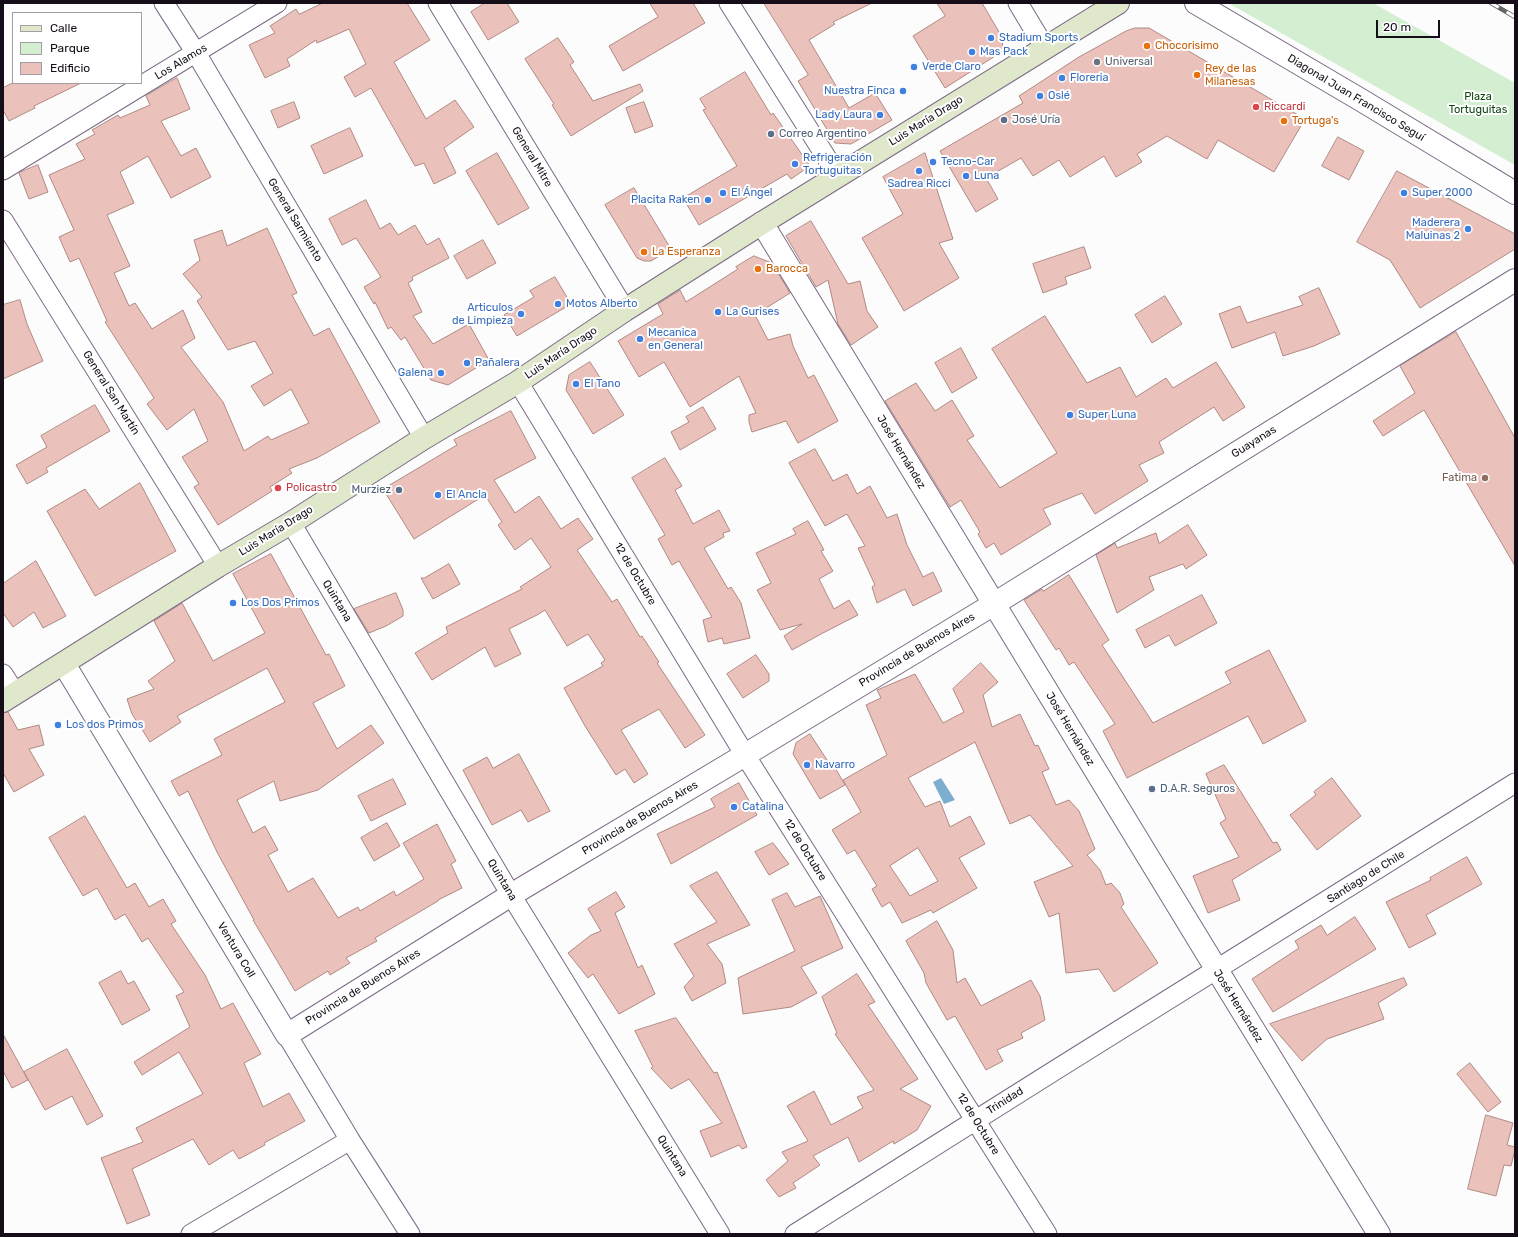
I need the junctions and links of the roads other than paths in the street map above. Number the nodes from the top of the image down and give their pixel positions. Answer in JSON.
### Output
{"nodes":[{"id":1,"x":164,"y":3,"type":"edge"},
{"id":2,"x":277,"y":3,"type":"edge"},
{"id":3,"x":438,"y":3,"type":"edge"},
{"id":4,"x":729,"y":3,"type":"edge"},
{"id":5,"x":1018,"y":3,"type":"edge"},
{"id":6,"x":1118,"y":3,"type":"edge"},
{"id":7,"x":1196,"y":3,"type":"edge"},
{"id":8,"x":1045,"y":48,"type":"junction"},
{"id":9,"x":196,"y":53,"type":"junction"},
{"id":10,"x":3,"y":170,"type":"edge"},
{"id":11,"x":838,"y":176,"type":"junction"},
{"id":12,"x":1515,"y":193,"type":"edge"},
{"id":13,"x":3,"y":220,"type":"edge"},
{"id":14,"x":762,"y":223,"type":"junction"},
{"id":15,"x":1515,"y":280,"type":"edge"},
{"id":16,"x":625,"y":310,"type":"junction"},
{"id":17,"x":518,"y":382,"type":"junction"},
{"id":18,"x":424,"y":438,"type":"junction"},
{"id":19,"x":291,"y":522,"type":"junction"},
{"id":20,"x":218,"y":566,"type":"junction"},
{"id":21,"x":994,"y":604,"type":"junction"},
{"id":22,"x":64,"y":664,"type":"junction"},
{"id":23,"x":3,"y":674,"type":"edge"},
{"id":24,"x":9,"y":697,"type":"edge"},
{"id":25,"x":745,"y":755,"type":"junction"},
{"id":26,"x":1515,"y":783,"type":"edge"},
{"id":27,"x":511,"y":894,"type":"junction"},
{"id":28,"x":1216,"y":970,"type":"junction"},
{"id":29,"x":287,"y":1035,"type":"junction"},
{"id":30,"x":975,"y":1119,"type":"junction"},
{"id":31,"x":350,"y":1140,"type":"junction"},
{"id":32,"x":191,"y":1234,"type":"edge"},
{"id":33,"x":410,"y":1234,"type":"edge"},
{"id":34,"x":720,"y":1234,"type":"edge"},
{"id":35,"x":795,"y":1234,"type":"edge"},
{"id":36,"x":1047,"y":1234,"type":"edge"},
{"id":37,"x":1379,"y":1234,"type":"edge"}],
"edges":[{"from":1,"to":9,"type":"street","name":"General Sarmiento"},
{"from":2,"to":9,"type":"street","name":"Los Alamos"},
{"from":3,"to":16,"type":"street","name":"General Mitre"},
{"from":4,"to":11,"type":"street"},
{"from":5,"to":8,"type":"street"},
{"from":6,"to":8,"type":"main road","name":"Luis María Drago"},
{"from":7,"to":12,"type":"street","name":"Diagonal Juan Francisco Seguí"},
{"from":8,"to":11,"type":"main road","name":"Luis María Drago"},
{"from":9,"to":10,"type":"street","name":"Los Alamos"},
{"from":9,"to":18,"type":"street","name":"General Sarmiento"},
{"from":11,"to":14,"type":"main road","name":"Luis María Drago"},
{"from":13,"to":20,"type":"street","name":"General San Martín"},
{"from":14,"to":16,"type":"main road","name":"Luis María Drago"},
{"from":14,"to":21,"type":"street","name":"José Hernández"},
{"from":15,"to":21,"type":"street","name":"Guayanas"},
{"from":16,"to":17,"type":"main road","name":"Luis María Drago"},
{"from":17,"to":18,"type":"main road","name":"Luis María Drago"},
{"from":17,"to":25,"type":"street","name":"12 de Octubre"},
{"from":18,"to":19,"type":"main road","name":"Luis María Drago"},
{"from":19,"to":20,"type":"main road","name":"Luis María Drago"},
{"from":19,"to":27,"type":"street","name":"Quintana"},
{"from":20,"to":22,"type":"main road","name":"Luis María Drago"},
{"from":21,"to":25,"type":"street","name":"Provincia de Buenos Aires"},
{"from":21,"to":28,"type":"street","name":"José Hernández"},
{"from":22,"to":24,"type":"main road","name":"Luis María Drago"},
{"from":22,"to":29,"type":"street","name":"Ventura Coll"},
{"from":23,"to":24,"type":"street"},
{"from":25,"to":27,"type":"street","name":"Provincia de Buenos Aires"},
{"from":25,"to":30,"type":"street","name":"12 de Octubre"},
{"from":26,"to":28,"type":"street","name":"Santiago de Chile"},
{"from":27,"to":29,"type":"street","name":"Provincia de Buenos Aires"},
{"from":27,"to":34,"type":"street","name":"Quintana"},
{"from":28,"to":30,"type":"street","name":"Trinidad"},
{"from":28,"to":37,"type":"street","name":"José Hernández"},
{"from":29,"to":31,"type":"street","name":"Ventura Coll"},
{"from":30,"to":35,"type":"street","name":"Trinidad"},
{"from":30,"to":36,"type":"street","name":"12 de Octubre"},
{"from":31,"to":32,"type":"street"},
{"from":31,"to":33,"type":"street","name":"Ventura Coll"}]}
